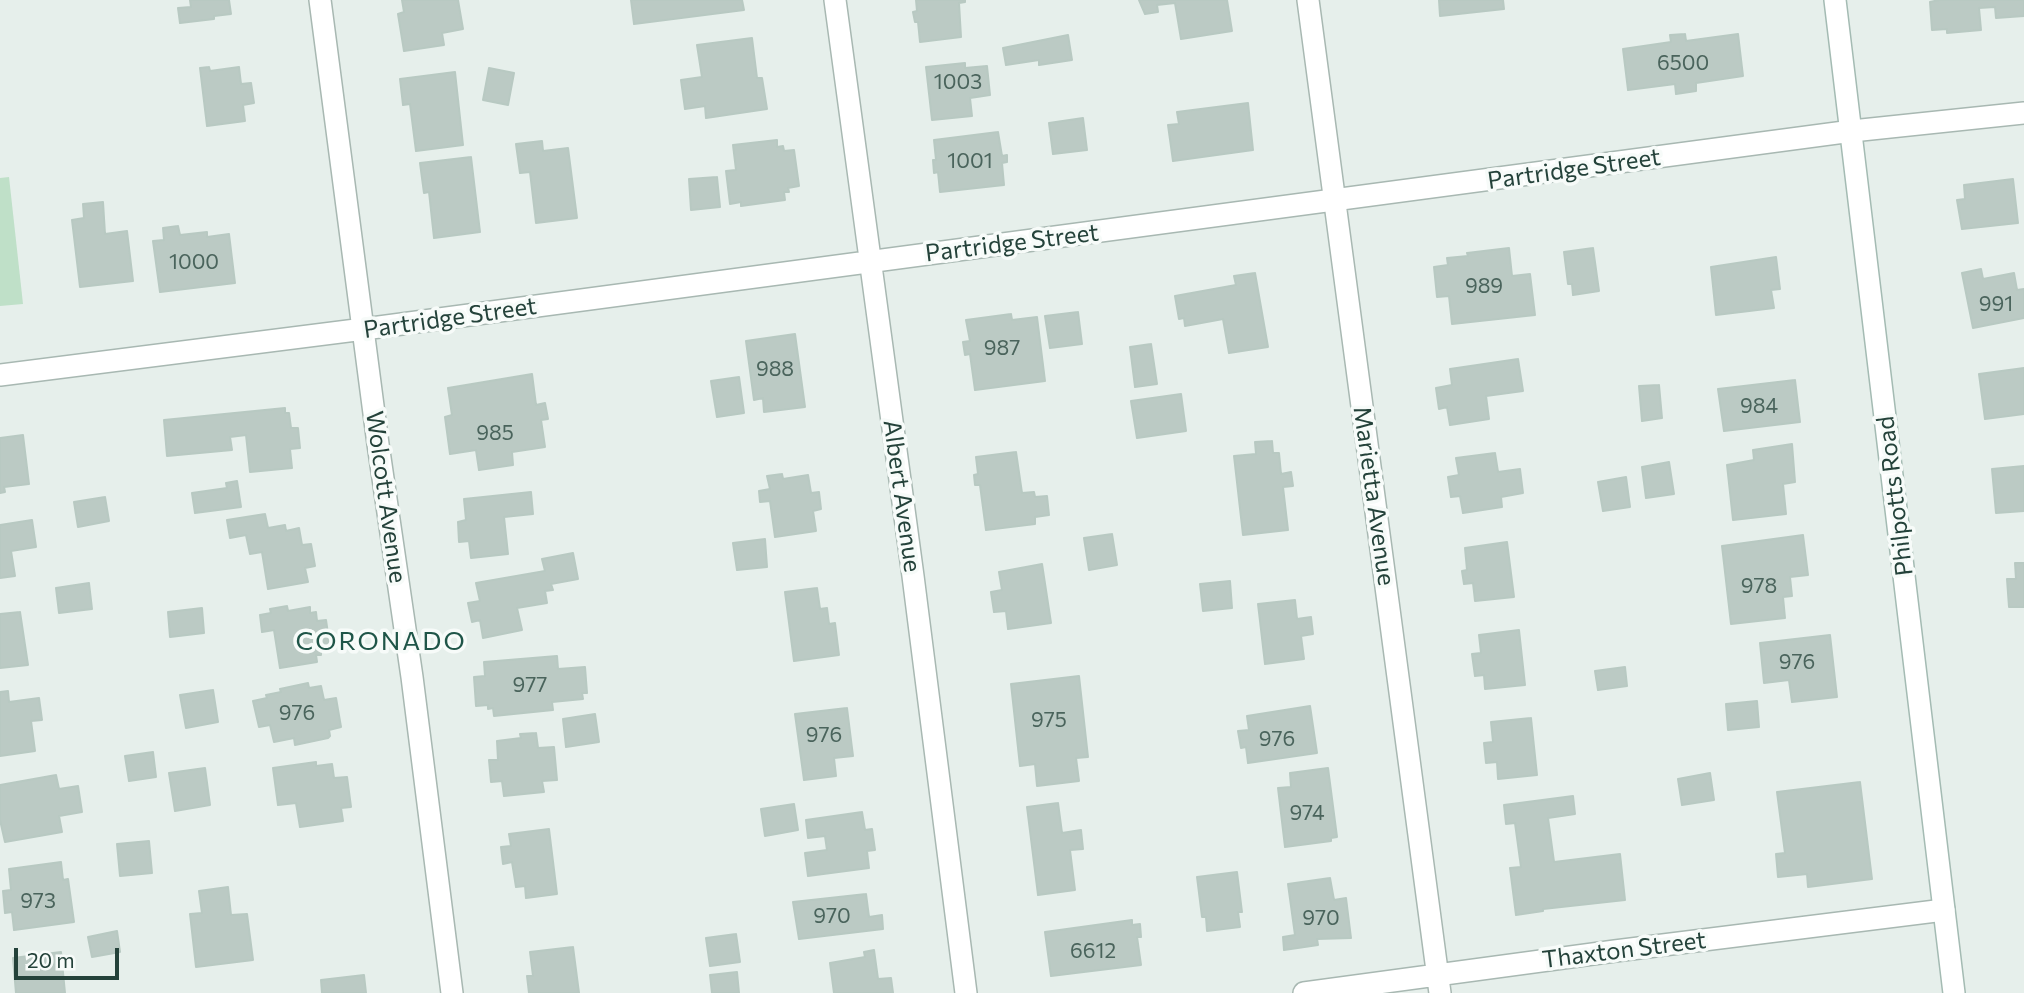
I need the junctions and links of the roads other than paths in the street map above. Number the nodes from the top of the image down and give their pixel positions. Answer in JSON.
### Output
{"nodes":[{"id":1,"x":320,"y":0,"type":"edge"},
{"id":2,"x":835,"y":0,"type":"edge"},
{"id":3,"x":1308,"y":0,"type":"edge"},
{"id":4,"x":1835,"y":0,"type":"edge"},
{"id":5,"x":2024,"y":113,"type":"edge"},
{"id":6,"x":1852,"y":131,"type":"junction"},
{"id":7,"x":1335,"y":201,"type":"junction"},
{"id":8,"x":869,"y":262,"type":"junction"},
{"id":9,"x":363,"y":329,"type":"junction"},
{"id":10,"x":0,"y":375,"type":"edge"},
{"id":11,"x":1944,"y":910,"type":"junction"},
{"id":12,"x":1439,"y":984,"type":"edge"},
{"id":13,"x":452,"y":993,"type":"edge"},
{"id":14,"x":966,"y":993,"type":"edge"},
{"id":15,"x":1304,"y":993,"type":"edge"},
{"id":16,"x":1954,"y":993,"type":"edge"}],
"edges":[{"from":1,"to":9,"type":"street","name":"Wolcott Avenue"},
{"from":2,"to":8,"type":"street","name":"Albert Avenue"},
{"from":3,"to":7,"type":"street","name":"Marietta Avenue"},
{"from":4,"to":6,"type":"street","name":"Philpotts Road"},
{"from":5,"to":6,"type":"street","name":"Partridge Street"},
{"from":6,"to":7,"type":"street","name":"Partridge Street"},
{"from":6,"to":11,"type":"street","name":"Philpotts Road"},
{"from":7,"to":8,"type":"street","name":"Partridge Street"},
{"from":7,"to":12,"type":"street","name":"Marietta Avenue"},
{"from":8,"to":9,"type":"street","name":"Partridge Street"},
{"from":8,"to":14,"type":"street","name":"Albert Avenue"},
{"from":9,"to":10,"type":"street","name":"Partridge Street"},
{"from":9,"to":13,"type":"street","name":"Wolcott Avenue"},
{"from":11,"to":12,"type":"street","name":"Thaxton Street"},
{"from":11,"to":16,"type":"street","name":"Philpotts Road"},
{"from":12,"to":15,"type":"street","name":"Thaxton Street"}]}
